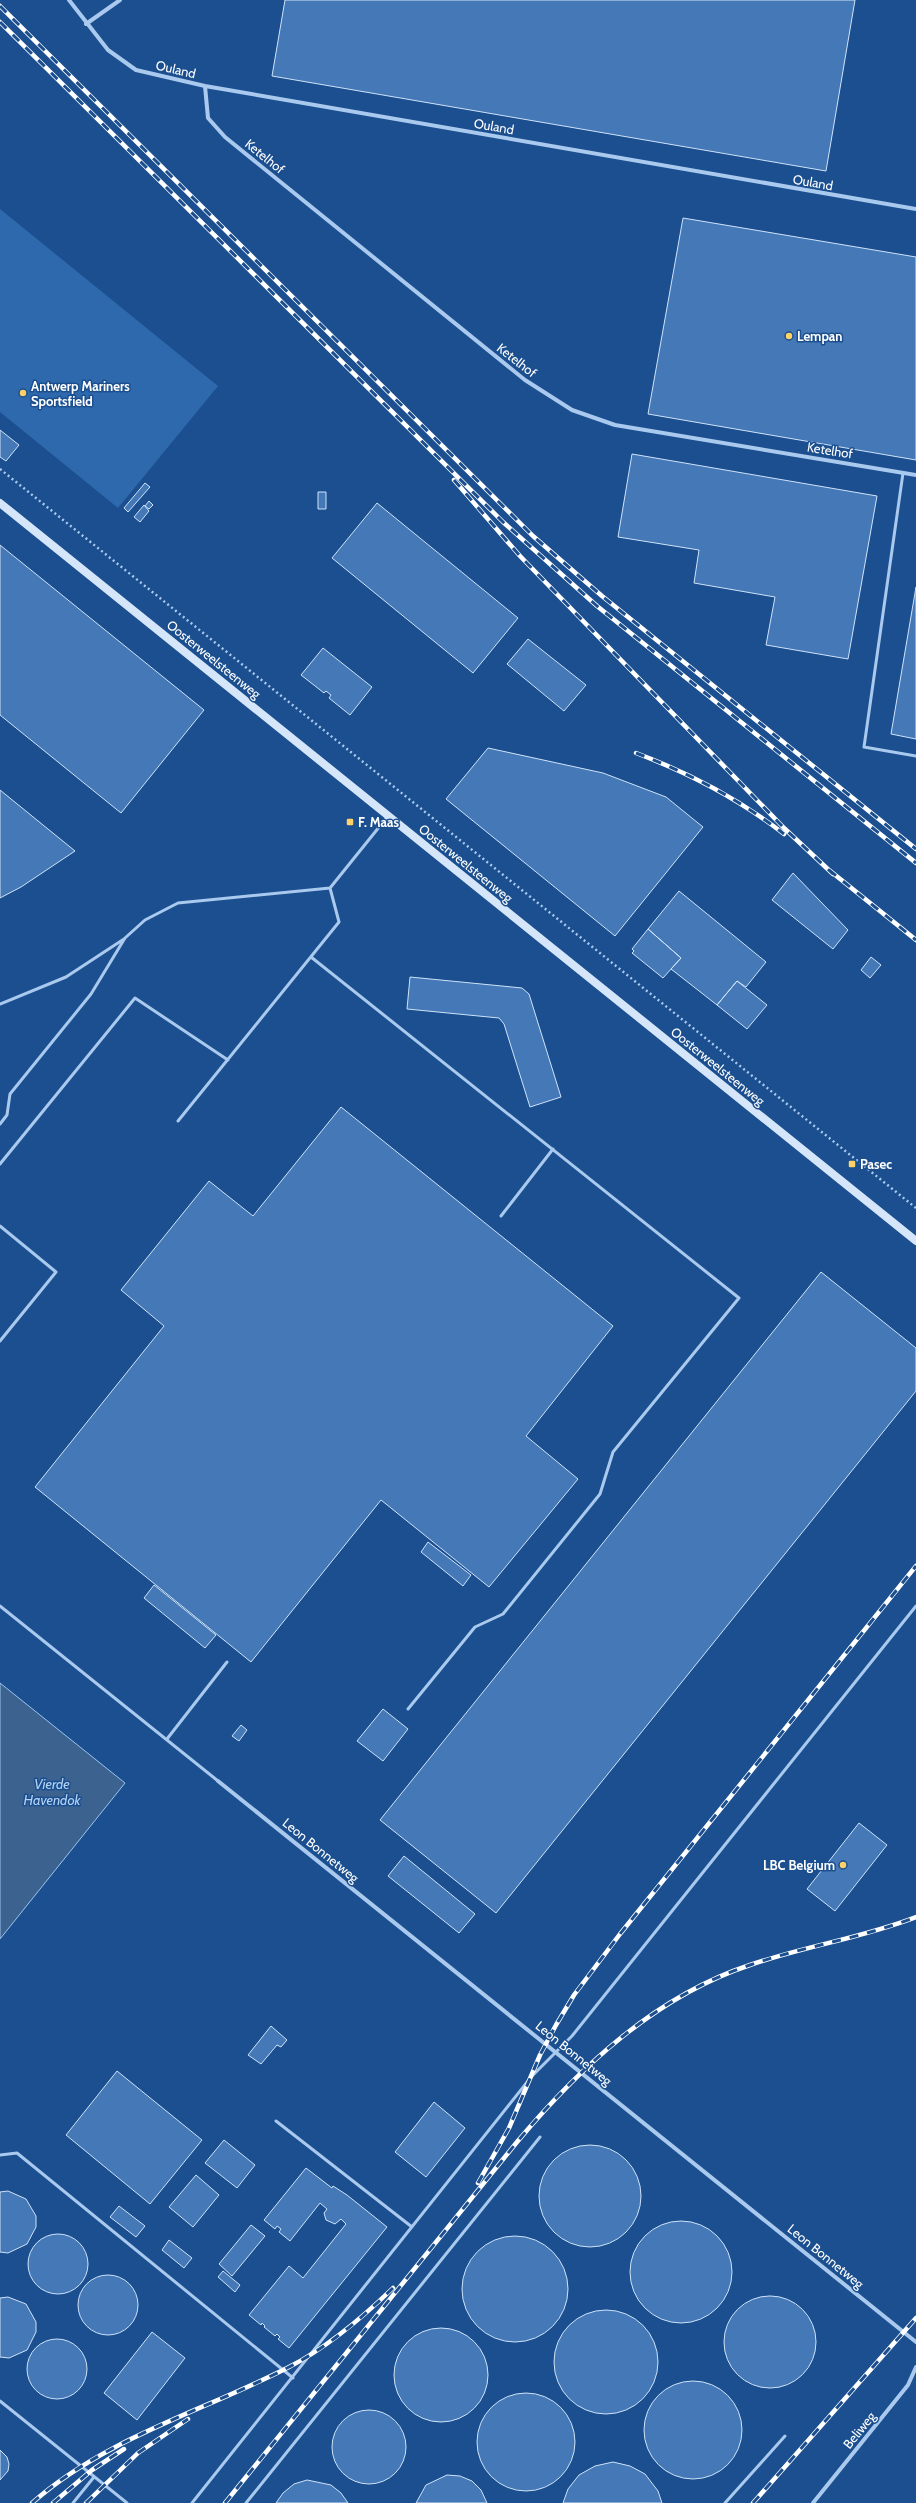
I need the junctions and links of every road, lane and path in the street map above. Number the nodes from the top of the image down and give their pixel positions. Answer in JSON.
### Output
{"nodes":[{"id":1,"x":69,"y":0,"type":"edge"},
{"id":2,"x":120,"y":0,"type":"edge"},
{"id":3,"x":86,"y":24,"type":"junction"},
{"id":4,"x":205,"y":86,"type":"junction"},
{"id":5,"x":916,"y":209,"type":"edge"},
{"id":6,"x":0,"y":469,"type":"edge"},
{"id":7,"x":903,"y":473,"type":"junction"},
{"id":8,"x":916,"y":475,"type":"edge"},
{"id":9,"x":0,"y":503,"type":"edge"},
{"id":10,"x":916,"y":756,"type":"edge"},
{"id":11,"x":388,"y":816,"type":"junction"},
{"id":12,"x":330,"y":888,"type":"junction"},
{"id":13,"x":125,"y":938,"type":"junction"},
{"id":14,"x":311,"y":957,"type":"junction"},
{"id":15,"x":0,"y":1004,"type":"edge"},
{"id":16,"x":228,"y":1060,"type":"junction"},
{"id":17,"x":178,"y":1121,"type":"dead end"},
{"id":18,"x":0,"y":1124,"type":"edge"},
{"id":19,"x":553,"y":1149,"type":"junction"},
{"id":20,"x":0,"y":1164,"type":"edge"},
{"id":21,"x":916,"y":1208,"type":"edge"},
{"id":22,"x":501,"y":1216,"type":"dead end"},
{"id":23,"x":0,"y":1226,"type":"edge"},
{"id":24,"x":916,"y":1241,"type":"edge"},
{"id":25,"x":0,"y":1341,"type":"edge"},
{"id":26,"x":0,"y":1606,"type":"edge"},
{"id":27,"x":916,"y":1606,"type":"edge"},
{"id":28,"x":227,"y":1662,"type":"dead end"},
{"id":29,"x":408,"y":1709,"type":"dead end"},
{"id":30,"x":167,"y":1739,"type":"junction"},
{"id":31,"x":218,"y":1781,"type":"joint"},
{"id":32,"x":556,"y":2051,"type":"junction"},
{"id":33,"x":276,"y":2121,"type":"dead end"},
{"id":34,"x":540,"y":2137,"type":"dead end"},
{"id":35,"x":0,"y":2155,"type":"edge"},
{"id":36,"x":412,"y":2227,"type":"junction"},
{"id":37,"x":916,"y":2342,"type":"edge"},
{"id":38,"x":916,"y":2367,"type":"edge"},
{"id":39,"x":293,"y":2378,"type":"junction"},
{"id":40,"x":0,"y":2401,"type":"edge"},
{"id":41,"x":785,"y":2436,"type":"dead end"},
{"id":42,"x":94,"y":2477,"type":"junction"},
{"id":43,"x":72,"y":2503,"type":"edge"},
{"id":44,"x":127,"y":2503,"type":"edge"},
{"id":45,"x":192,"y":2503,"type":"edge"},
{"id":46,"x":246,"y":2503,"type":"edge"},
{"id":47,"x":725,"y":2503,"type":"edge"},
{"id":48,"x":813,"y":2503,"type":"edge"}],
"edges":[{"from":1,"to":3,"type":"street","name":"Ouland"},
{"from":2,"to":3,"type":"street"},
{"from":3,"to":4,"type":"street","name":"Ouland"},
{"from":4,"to":5,"type":"street","name":"Ouland"},
{"from":4,"to":7,"type":"street","name":"Ketelhof"},
{"from":6,"to":21,"type":"path"},
{"from":7,"to":8,"type":"street","name":"Ketelhof"},
{"from":7,"to":10,"type":"lane"},
{"from":9,"to":11,"type":"main road","name":"Oosterweelsteenweg"},
{"from":11,"to":12,"type":"lane"},
{"from":11,"to":24,"type":"main road","name":"Oosterweelsteenweg"},
{"from":12,"to":13,"type":"lane"},
{"from":12,"to":14,"type":"lane"},
{"from":13,"to":15,"type":"lane"},
{"from":13,"to":18,"type":"lane"},
{"from":14,"to":16,"type":"lane"},
{"from":14,"to":19,"type":"lane"},
{"from":16,"to":17,"type":"lane"},
{"from":16,"to":20,"type":"lane"},
{"from":19,"to":22,"type":"lane"},
{"from":19,"to":29,"type":"lane"},
{"from":23,"to":25,"type":"lane"},
{"from":26,"to":30,"type":"lane"},
{"from":27,"to":32,"type":"lane"},
{"from":28,"to":30,"type":"lane"},
{"from":30,"to":31,"type":"lane"},
{"from":31,"to":32,"type":"street","name":"Leon Bonnetweg"},
{"from":32,"to":36,"type":"lane"},
{"from":32,"to":37,"type":"street","name":"Leon Bonnetweg"},
{"from":33,"to":36,"type":"lane"},
{"from":34,"to":46,"type":"lane"},
{"from":35,"to":39,"type":"lane"},
{"from":36,"to":39,"type":"lane"},
{"from":38,"to":48,"type":"street","name":"Beliweg"},
{"from":39,"to":45,"type":"lane"},
{"from":40,"to":42,"type":"lane"},
{"from":41,"to":47,"type":"lane"},
{"from":42,"to":43,"type":"lane"},
{"from":42,"to":44,"type":"lane"}]}
